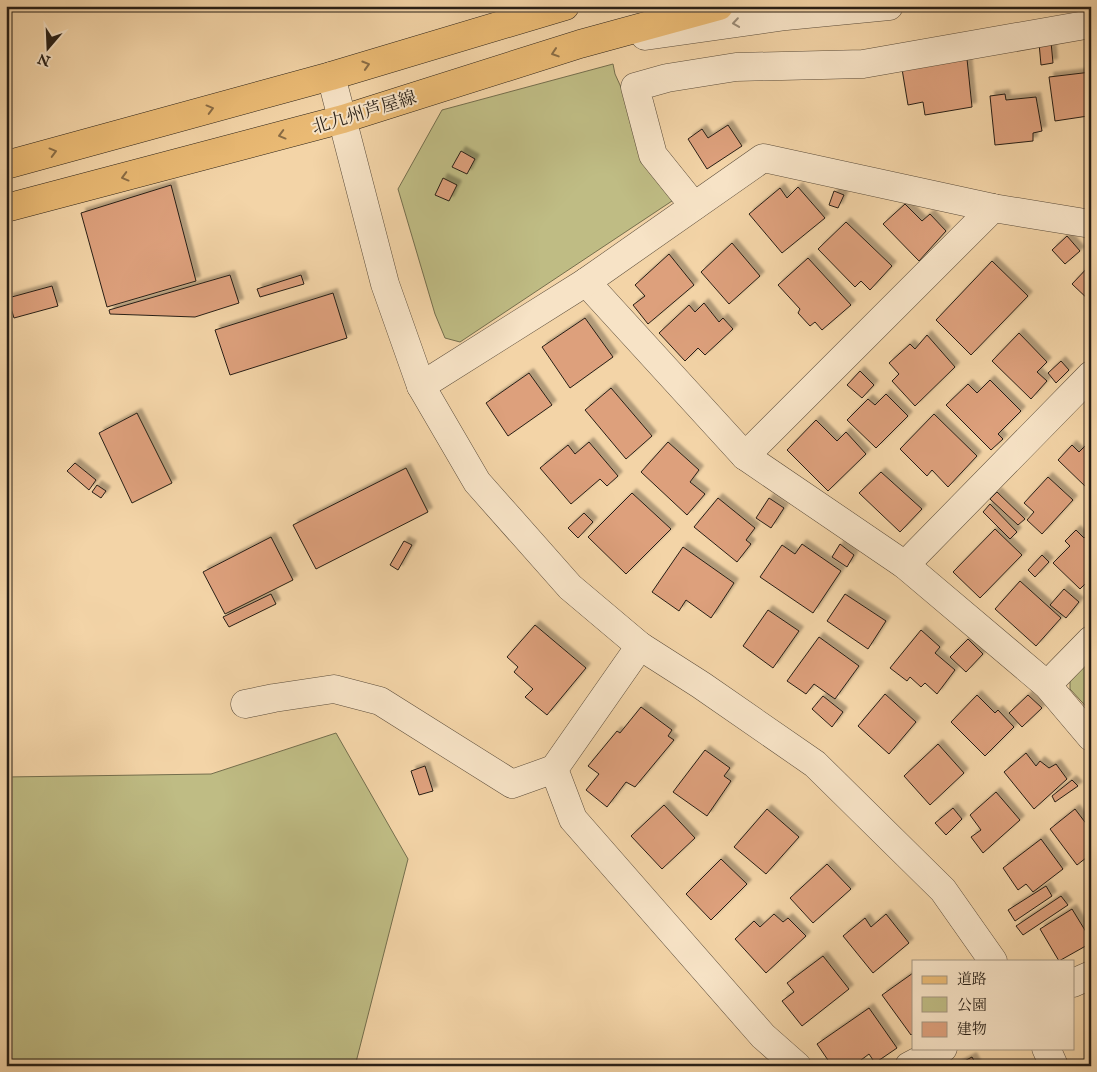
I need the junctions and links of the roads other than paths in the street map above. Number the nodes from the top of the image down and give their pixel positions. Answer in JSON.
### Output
{"nodes":[{"id":1,"x":565,"y":6,"type":"edge"},
{"id":2,"x":719,"y":6,"type":"edge"},
{"id":3,"x":889,"y":6,"type":"edge"},
{"id":4,"x":1091,"y":24,"type":"edge"},
{"id":5,"x":580,"y":44,"type":"junction"},
{"id":6,"x":331,"y":76,"type":"junction"},
{"id":7,"x":343,"y":119,"type":"junction"},
{"id":8,"x":6,"y":165,"type":"edge"},
{"id":9,"x":694,"y":206,"type":"junction"},
{"id":10,"x":6,"y":208,"type":"edge"},
{"id":11,"x":993,"y":208,"type":"junction"},
{"id":12,"x":1091,"y":224,"type":"edge"},
{"id":13,"x":586,"y":282,"type":"junction"},
{"id":14,"x":1091,"y":375,"type":"edge"},
{"id":15,"x":421,"y":386,"type":"junction"},
{"id":16,"x":745,"y":456,"type":"junction"},
{"id":17,"x":905,"y":565,"type":"junction"},
{"id":18,"x":1091,"y":640,"type":"edge"},
{"id":19,"x":640,"y":646,"type":"junction"},
{"id":20,"x":1047,"y":685,"type":"junction"},
{"id":21,"x":245,"y":704,"type":"dead end"},
{"id":22,"x":1091,"y":736,"type":"edge"},
{"id":23,"x":554,"y":769,"type":"junction"},
{"id":24,"x":992,"y":960,"type":"edge"},
{"id":25,"x":1091,"y":975,"type":"edge"},
{"id":26,"x":1074,"y":983,"type":"edge"},
{"id":27,"x":939,"y":1050,"type":"edge"},
{"id":28,"x":1047,"y":1050,"type":"edge"},
{"id":29,"x":797,"y":1066,"type":"edge"},
{"id":30,"x":909,"y":1066,"type":"edge"},
{"id":31,"x":1054,"y":1066,"type":"edge"}],
"edges":[{"from":6,"to":1,"type":"main road","one_way":true},
{"from":2,"to":5,"type":"main road","name":"北九州芦屋線"},
{"from":3,"to":5,"type":"street","one_way":true},
{"from":4,"to":9,"type":"street"},
{"from":5,"to":7,"type":"main road","name":"北九州芦屋線","one_way":true},
{"from":6,"to":7,"type":"street"},
{"from":8,"to":6,"type":"main road","one_way":true},
{"from":7,"to":10,"type":"main road","name":"北九州芦屋線","one_way":true},
{"from":7,"to":15,"type":"street"},
{"from":9,"to":11,"type":"street"},
{"from":9,"to":13,"type":"street"},
{"from":11,"to":12,"type":"street"},
{"from":11,"to":16,"type":"street"},
{"from":13,"to":15,"type":"street"},
{"from":13,"to":16,"type":"street"},
{"from":14,"to":17,"type":"street"},
{"from":15,"to":19,"type":"street"},
{"from":16,"to":17,"type":"street"},
{"from":17,"to":20,"type":"street"},
{"from":18,"to":20,"type":"street"},
{"from":19,"to":23,"type":"street"},
{"from":19,"to":24,"type":"street"},
{"from":20,"to":22,"type":"street"},
{"from":21,"to":23,"type":"street"},
{"from":23,"to":29,"type":"street"},
{"from":25,"to":26,"type":"street"},
{"from":27,"to":30,"type":"street"},
{"from":28,"to":31,"type":"street"}]}
